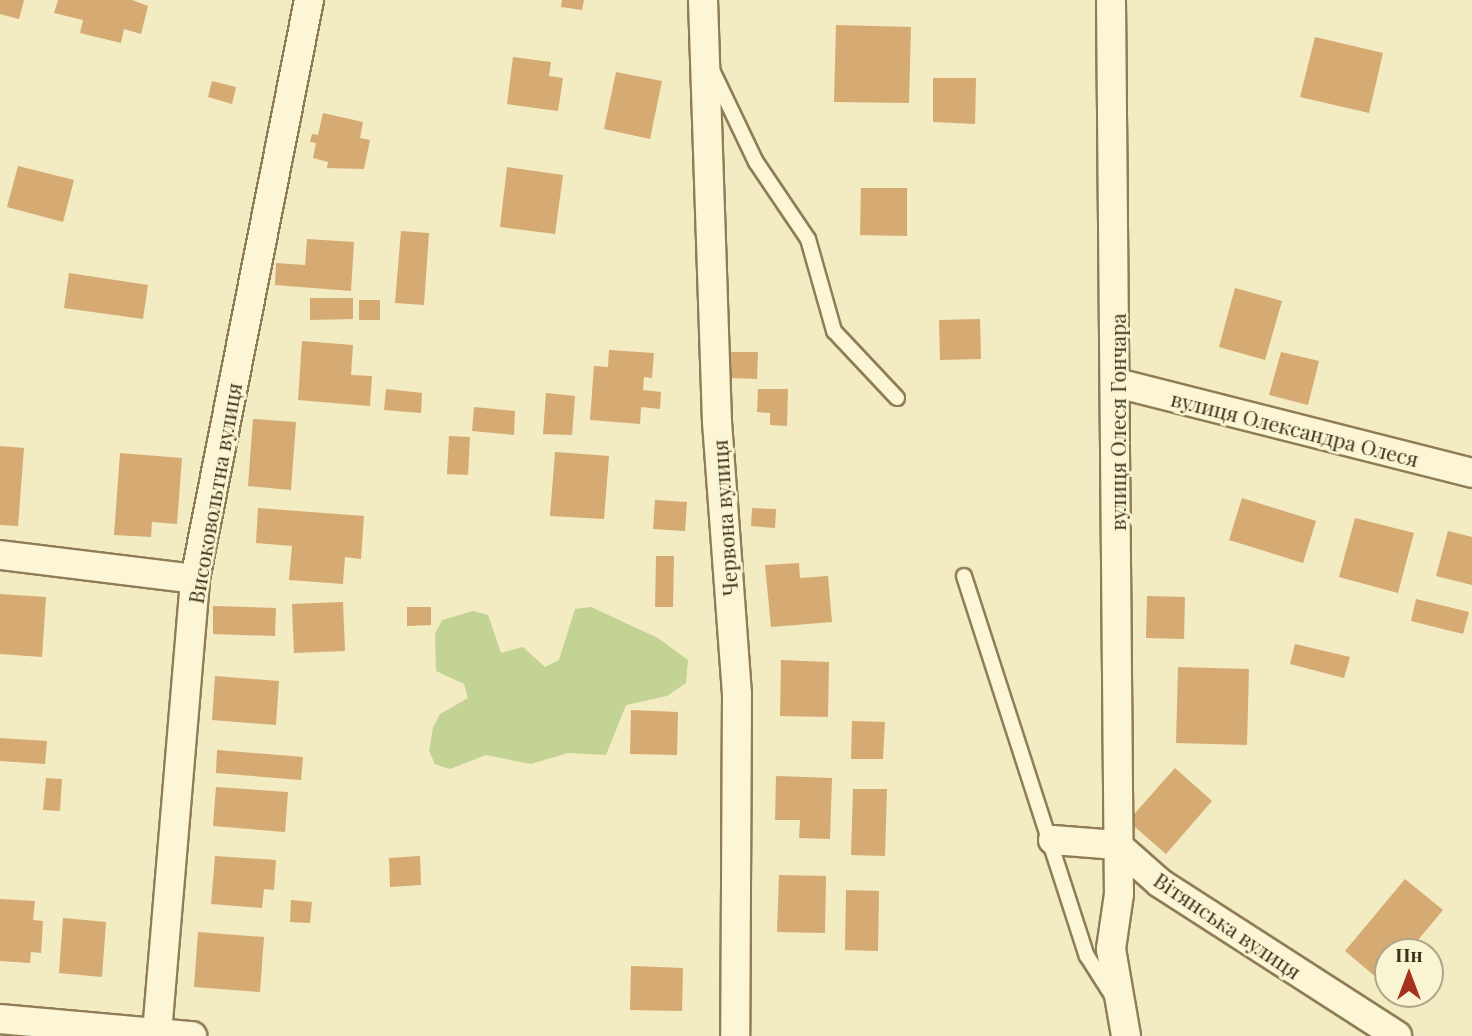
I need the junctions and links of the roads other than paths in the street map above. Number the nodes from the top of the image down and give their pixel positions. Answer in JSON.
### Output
{"nodes":[{"id":1,"x":309,"y":0,"type":"edge"},
{"id":2,"x":703,"y":0,"type":"edge"},
{"id":3,"x":1111,"y":0,"type":"edge"},
{"id":4,"x":704,"y":55,"type":"junction"},
{"id":5,"x":1117,"y":383,"type":"junction"},
{"id":6,"x":897,"y":398,"type":"dead end"},
{"id":7,"x":1472,"y":473,"type":"edge"},
{"id":8,"x":0,"y":555,"type":"edge"},
{"id":9,"x":964,"y":576,"type":"dead end"},
{"id":10,"x":195,"y":579,"type":"junction"},
{"id":11,"x":1053,"y":840,"type":"junction"},
{"id":12,"x":1116,"y":845,"type":"junction"},
{"id":13,"x":1160,"y":883,"type":"junction"},
{"id":14,"x":1119,"y":894,"type":"junction"},
{"id":15,"x":0,"y":1019,"type":"edge"},
{"id":16,"x":1125,"y":1026,"type":"edge"},
{"id":17,"x":157,"y":1033,"type":"junction"},
{"id":18,"x":192,"y":1036,"type":"edge"},
{"id":19,"x":735,"y":1036,"type":"edge"},
{"id":20,"x":1397,"y":1036,"type":"edge"}],
"edges":[{"from":1,"to":10,"type":"street","name":"Високовольтна вулиця"},
{"from":2,"to":4,"type":"street","name":"Червона вулиця"},
{"from":3,"to":5,"type":"street","name":"вулиця Олеся Гончара"},
{"from":4,"to":6,"type":"lane"},
{"from":4,"to":19,"type":"street","name":"Червона вулиця"},
{"from":5,"to":7,"type":"street","name":"вулиця Олександра Олеся"},
{"from":5,"to":12,"type":"street","name":"вулиця Олеся Гончара"},
{"from":8,"to":10,"type":"street"},
{"from":9,"to":11,"type":"lane"},
{"from":10,"to":17,"type":"street","name":"Високовольтна вулиця"},
{"from":11,"to":12,"type":"street"},
{"from":11,"to":16,"type":"lane"},
{"from":12,"to":13,"type":"street","name":"Вітянська вулиця"},
{"from":12,"to":14,"type":"street","name":"вулиця Олеся Гончара"},
{"from":13,"to":14,"type":"street"},
{"from":13,"to":20,"type":"street","name":"Вітянська вулиця"},
{"from":14,"to":16,"type":"street","name":"вулиця Олеся Гончара"},
{"from":15,"to":17,"type":"street"},
{"from":17,"to":18,"type":"street"}]}
